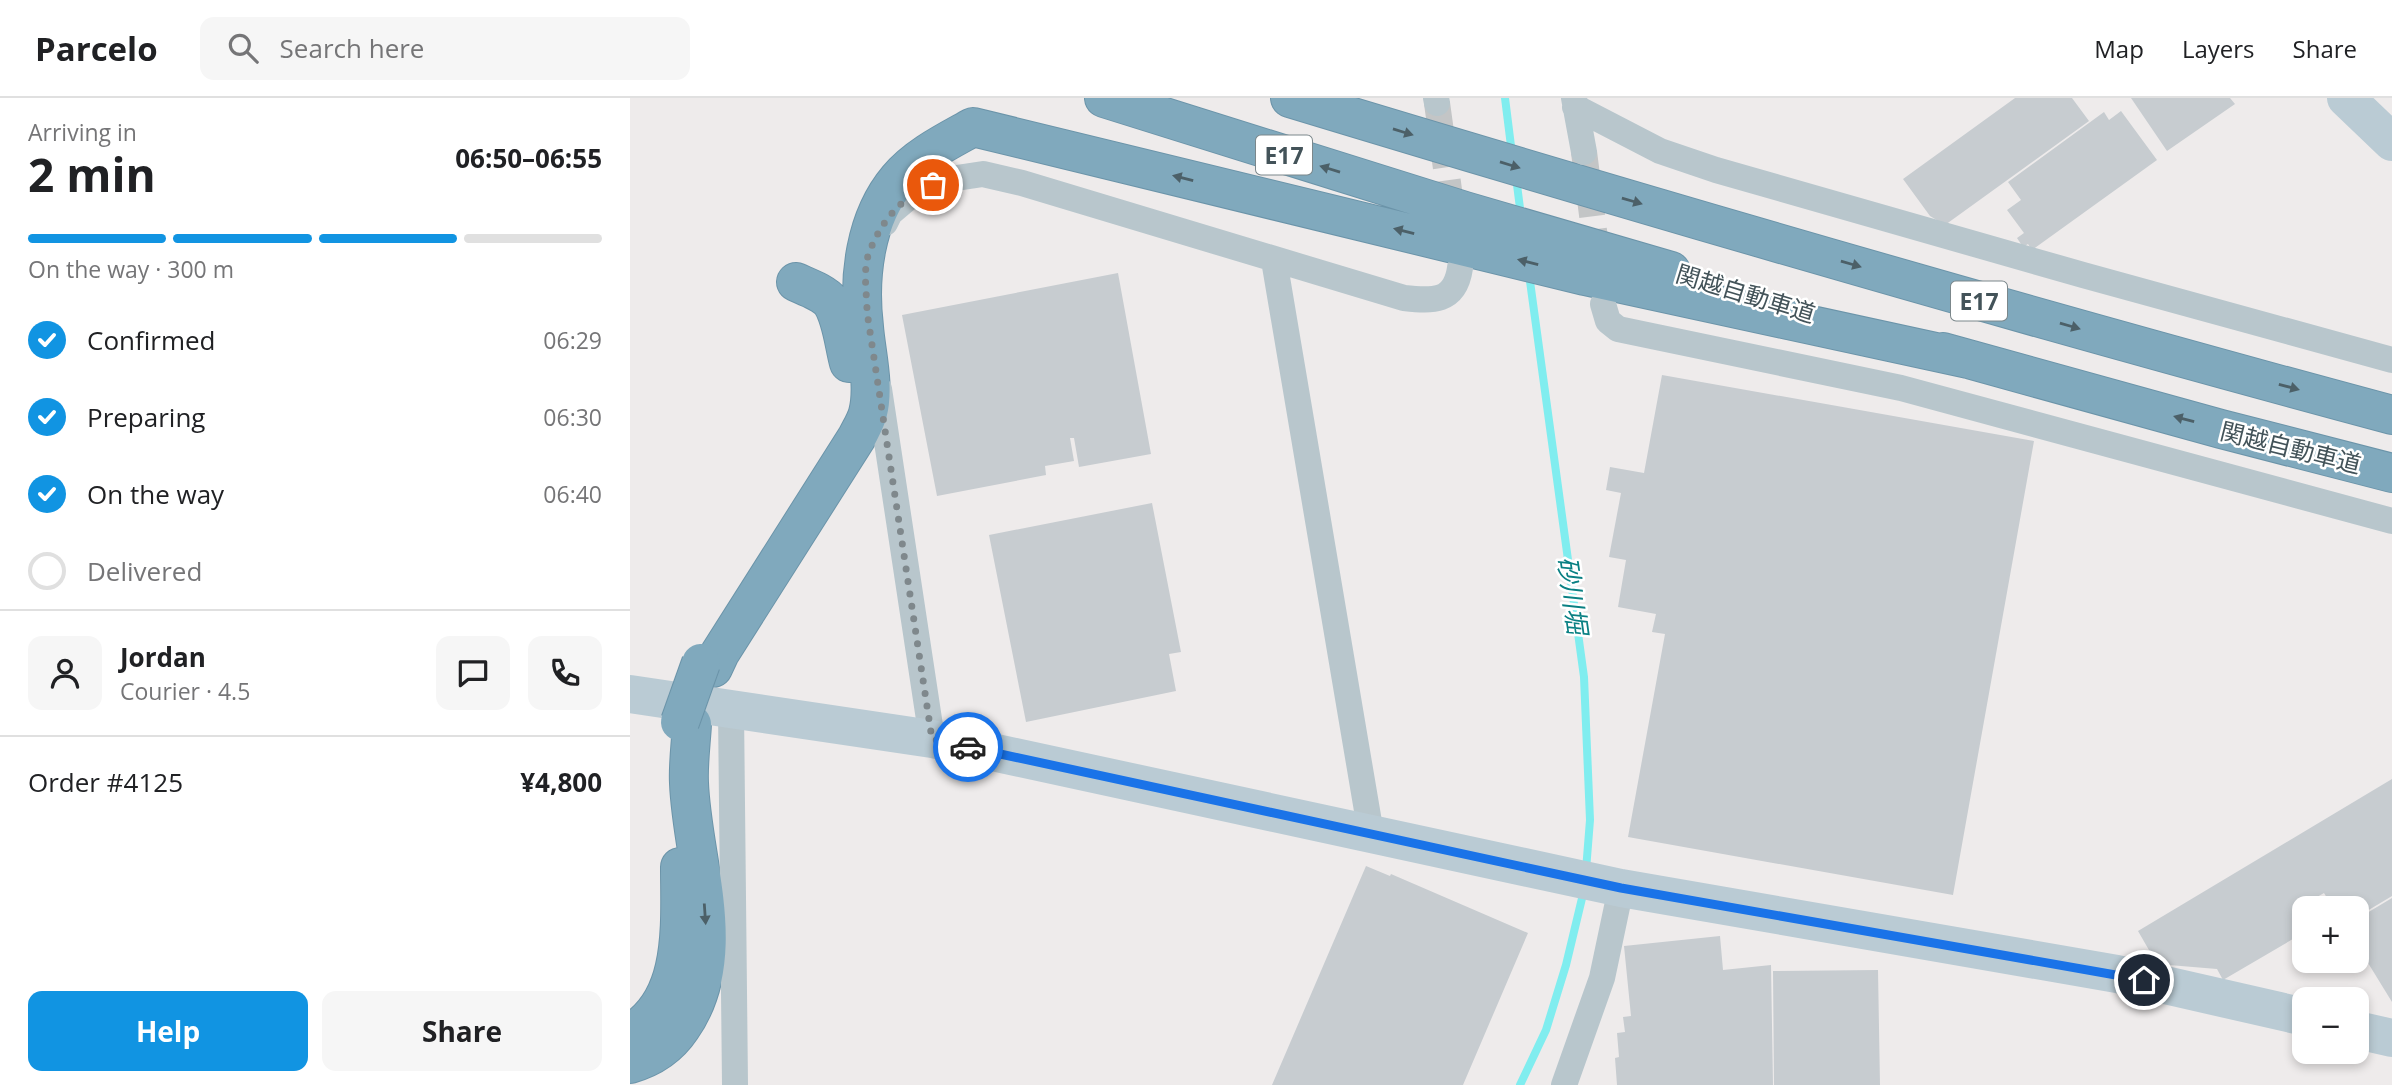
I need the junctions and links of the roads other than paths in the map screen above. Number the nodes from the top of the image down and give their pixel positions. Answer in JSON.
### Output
{"nodes":[{"id":1,"x":1104,"y":98,"type":"edge"},
{"id":2,"x":1290,"y":98,"type":"edge"},
{"id":3,"x":2346,"y":98,"type":"edge"},
{"id":4,"x":1575,"y":103,"type":"edge"},
{"id":5,"x":2392,"y":142,"type":"edge"},
{"id":6,"x":1575,"y":167,"type":"junction"},
{"id":7,"x":1465,"y":242,"type":"junction"},
{"id":8,"x":1274,"y":260,"type":"junction"},
{"id":9,"x":1588,"y":274,"type":"junction"},
{"id":10,"x":796,"y":282,"type":"dead end"},
{"id":11,"x":2392,"y":360,"type":"edge"},
{"id":12,"x":2392,"y":415,"type":"edge"},
{"id":13,"x":2392,"y":472,"type":"edge"},
{"id":14,"x":2392,"y":521,"type":"edge"},
{"id":15,"x":707,"y":666,"type":"junction"},
{"id":16,"x":630,"y":694,"type":"edge"},
{"id":17,"x":731,"y":710,"type":"junction"},
{"id":18,"x":686,"y":723,"type":"junction"},
{"id":19,"x":932,"y":739,"type":"junction"},
{"id":20,"x":1371,"y":834,"type":"junction"},
{"id":21,"x":1616,"y":887,"type":"junction"},
{"id":22,"x":2292,"y":1014,"type":"edge"},
{"id":23,"x":630,"y":1033,"type":"edge"},
{"id":24,"x":2369,"y":1033,"type":"edge"},
{"id":25,"x":2392,"y":1038,"type":"edge"},
{"id":26,"x":630,"y":1063,"type":"edge"},
{"id":27,"x":735,"y":1085,"type":"edge"},
{"id":28,"x":1564,"y":1085,"type":"edge"}],
"edges":[{"from":7,"to":1,"type":"highway","number":"E17","one_way":true},
{"from":2,"to":6,"type":"highway","number":"E17","one_way":true},
{"from":3,"to":5,"type":"street"},
{"from":4,"to":6,"type":"street"},
{"from":4,"to":11,"type":"street"},
{"from":6,"to":12,"type":"highway","number":"E17","one_way":true},
{"from":7,"to":8,"type":"street"},
{"from":9,"to":7,"type":"highway","name":"関越自動車道","one_way":true},
{"from":7,"to":15,"type":"highway","one_way":true},
{"from":8,"to":19,"type":"street"},
{"from":8,"to":20,"type":"street"},
{"from":13,"to":9,"type":"highway","name":"関越自動車道","one_way":true},
{"from":9,"to":14,"type":"street"},
{"from":10,"to":15,"type":"highway"},
{"from":15,"to":18,"type":"highway","bridge":true},
{"from":16,"to":17,"type":"street"},
{"from":17,"to":19,"type":"street"},
{"from":17,"to":27,"type":"street"},
{"from":18,"to":23,"type":"highway"},
{"from":18,"to":26,"type":"highway","one_way":true},
{"from":19,"to":20,"type":"street"},
{"from":20,"to":21,"type":"street"},
{"from":21,"to":22,"type":"street"},
{"from":21,"to":28,"type":"street"},
{"from":24,"to":25,"type":"street"}]}
